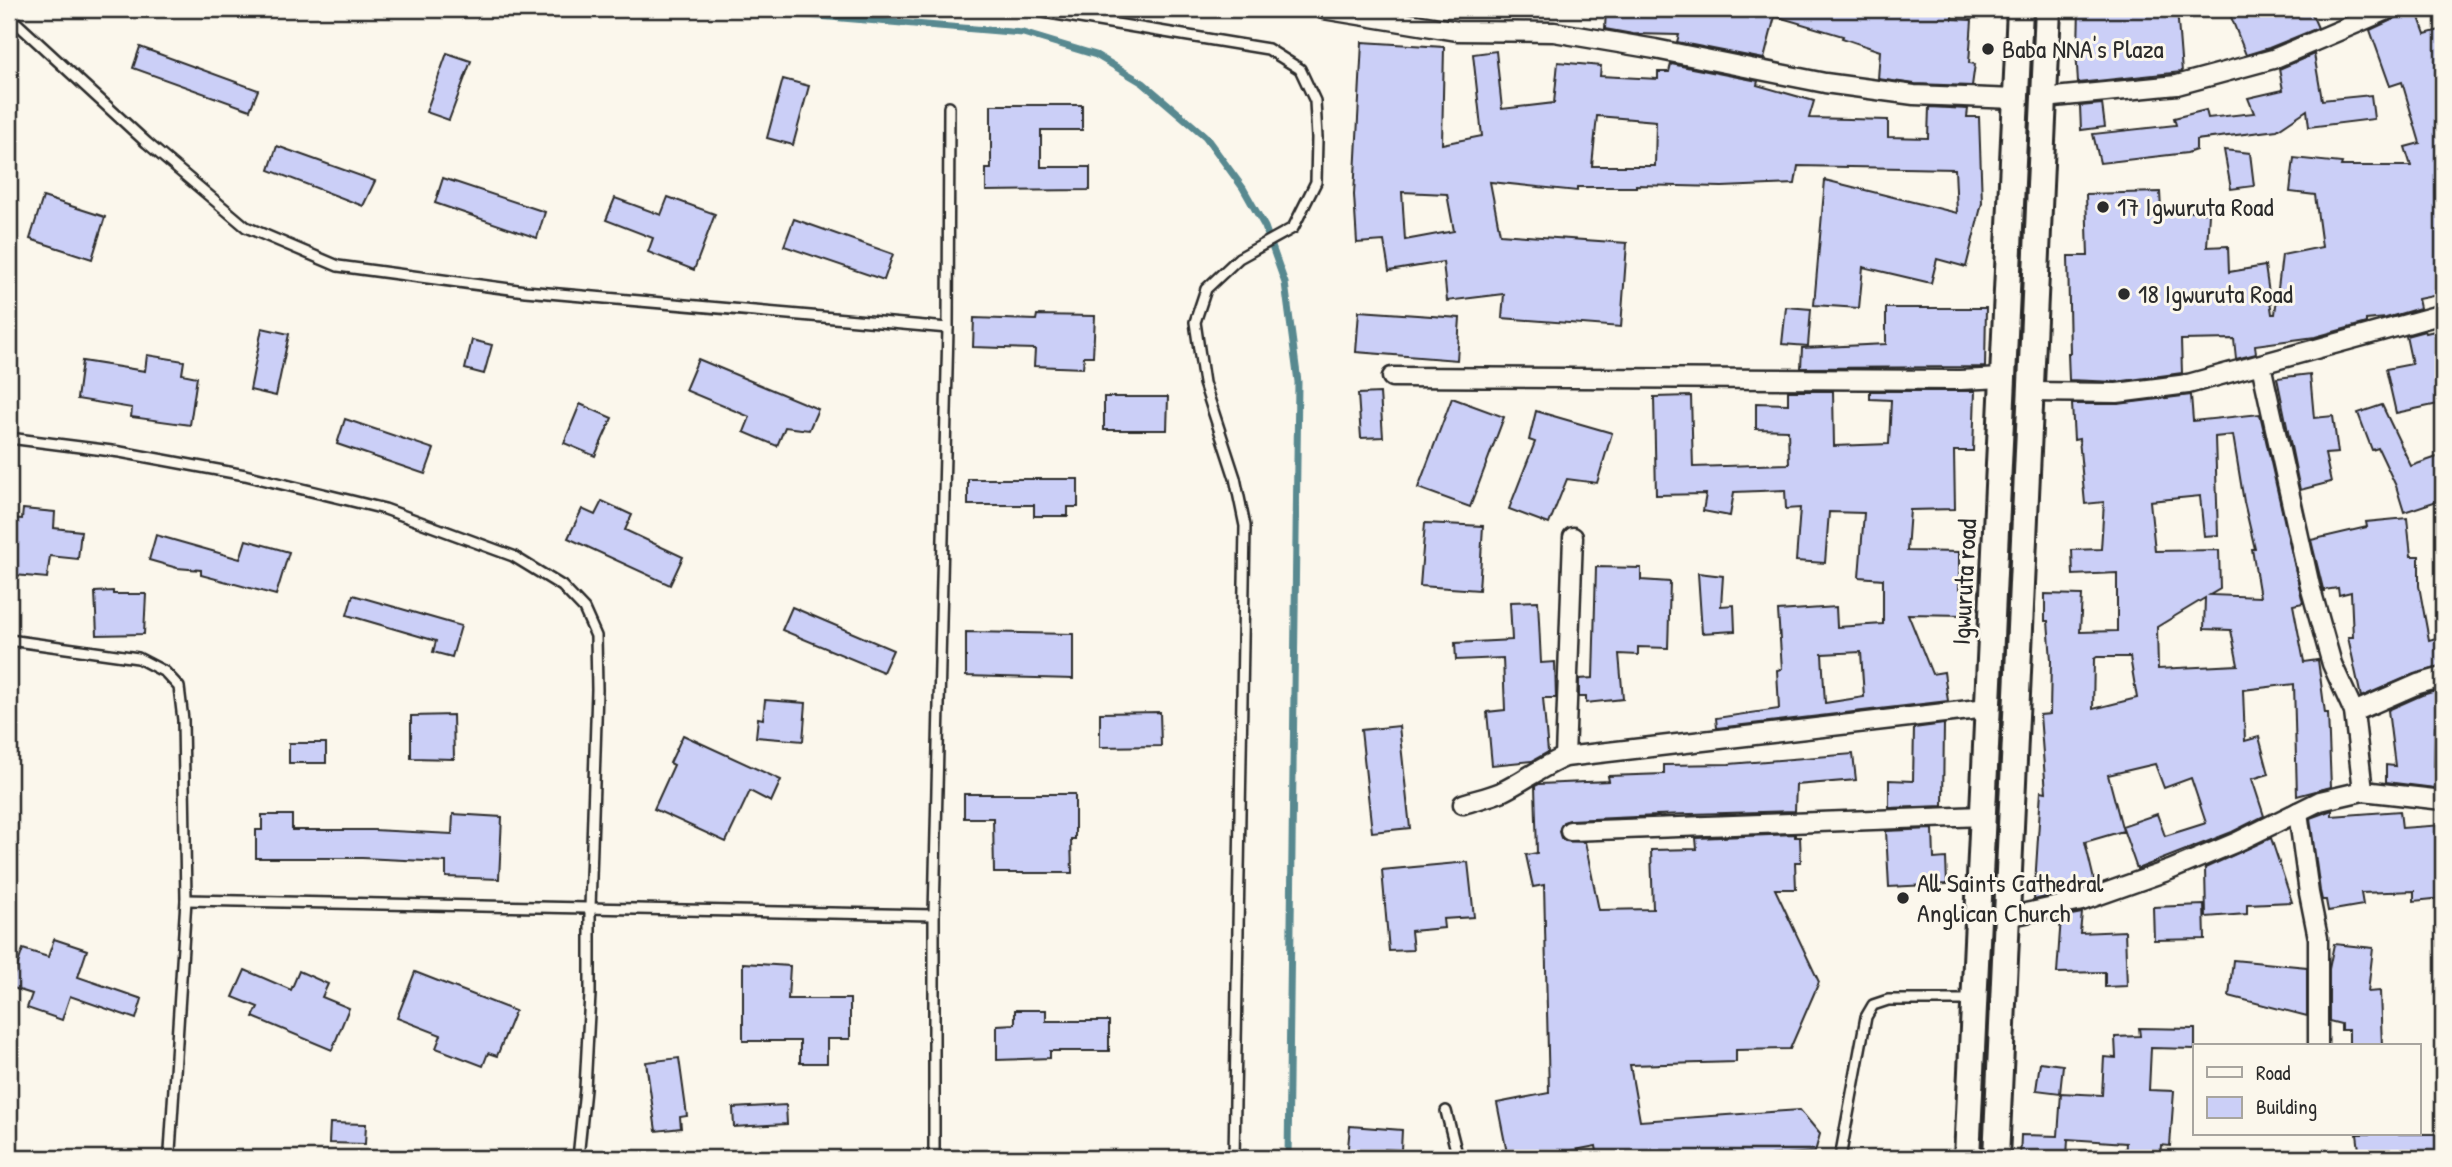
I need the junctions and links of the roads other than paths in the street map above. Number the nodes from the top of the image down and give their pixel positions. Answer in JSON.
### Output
{"nodes":[{"id":1,"x":1025,"y":9,"type":"edge"},
{"id":2,"x":1323,"y":9,"type":"edge"},
{"id":3,"x":2020,"y":9,"type":"edge"},
{"id":4,"x":2048,"y":9,"type":"edge"},
{"id":5,"x":2390,"y":9,"type":"edge"},
{"id":6,"x":9,"y":16,"type":"edge"},
{"id":7,"x":2043,"y":98,"type":"junction"},
{"id":8,"x":2015,"y":99,"type":"junction"},
{"id":9,"x":949,"y":107,"type":"dead end"},
{"id":10,"x":2443,"y":314,"type":"edge"},
{"id":11,"x":948,"y":328,"type":"junction"},
{"id":12,"x":2262,"y":365,"type":"junction"},
{"id":13,"x":1392,"y":377,"type":"dead end"},
{"id":14,"x":2003,"y":378,"type":"junction"},
{"id":15,"x":2031,"y":392,"type":"junction"},
{"id":16,"x":9,"y":438,"type":"edge"},
{"id":17,"x":1573,"y":537,"type":"dead end"},
{"id":18,"x":9,"y":640,"type":"edge"},
{"id":19,"x":2443,"y":677,"type":"edge"},
{"id":20,"x":1987,"y":708,"type":"junction"},
{"id":21,"x":2354,"y":712,"type":"junction"},
{"id":22,"x":1565,"y":757,"type":"junction"},
{"id":23,"x":2363,"y":791,"type":"junction"},
{"id":24,"x":2443,"y":800,"type":"edge"},
{"id":25,"x":1463,"y":804,"type":"dead end"},
{"id":26,"x":2298,"y":812,"type":"junction"},
{"id":27,"x":1983,"y":816,"type":"junction"},
{"id":28,"x":1570,"y":831,"type":"dead end"},
{"id":29,"x":186,"y":900,"type":"junction"},
{"id":30,"x":590,"y":908,"type":"junction"},
{"id":31,"x":934,"y":915,"type":"junction"},
{"id":32,"x":2007,"y":917,"type":"junction"},
{"id":33,"x":1974,"y":1000,"type":"junction"},
{"id":34,"x":2318,"y":1044,"type":"edge"},
{"id":35,"x":1446,"y":1111,"type":"dead end"},
{"id":36,"x":167,"y":1158,"type":"edge"},
{"id":37,"x":578,"y":1158,"type":"edge"},
{"id":38,"x":934,"y":1158,"type":"edge"},
{"id":39,"x":1234,"y":1158,"type":"edge"},
{"id":40,"x":1458,"y":1158,"type":"edge"},
{"id":41,"x":1840,"y":1158,"type":"edge"},
{"id":42,"x":1967,"y":1158,"type":"edge"},
{"id":43,"x":1996,"y":1158,"type":"edge"}],
"edges":[{"from":1,"to":39,"type":"lane"},
{"from":2,"to":8,"type":"street"},
{"from":3,"to":8,"type":"main road","name":"Igwuruta road"},
{"from":4,"to":7,"type":"main road"},
{"from":5,"to":7,"type":"street"},
{"from":6,"to":11,"type":"lane"},
{"from":7,"to":15,"type":"main road"},
{"from":8,"to":14,"type":"main road","name":"Igwuruta road"},
{"from":9,"to":11,"type":"lane"},
{"from":10,"to":12,"type":"street"},
{"from":11,"to":31,"type":"lane"},
{"from":12,"to":15,"type":"street"},
{"from":12,"to":21,"type":"street"},
{"from":13,"to":14,"type":"street"},
{"from":14,"to":20,"type":"main road","name":"Igwuruta road"},
{"from":15,"to":32,"type":"main road"},
{"from":16,"to":30,"type":"lane"},
{"from":17,"to":22,"type":"street"},
{"from":18,"to":29,"type":"lane"},
{"from":19,"to":21,"type":"street"},
{"from":20,"to":22,"type":"street"},
{"from":20,"to":27,"type":"main road","name":"Igwuruta road"},
{"from":21,"to":23,"type":"street"},
{"from":22,"to":25,"type":"street"},
{"from":23,"to":24,"type":"street"},
{"from":23,"to":26,"type":"street"},
{"from":26,"to":32,"type":"street"},
{"from":26,"to":34,"type":"street"},
{"from":27,"to":28,"type":"street"},
{"from":27,"to":33,"type":"main road","name":"Igwuruta road"},
{"from":29,"to":30,"type":"lane"},
{"from":29,"to":36,"type":"lane"},
{"from":30,"to":31,"type":"lane"},
{"from":30,"to":37,"type":"lane"},
{"from":31,"to":38,"type":"lane"},
{"from":32,"to":43,"type":"main road"},
{"from":33,"to":41,"type":"lane"},
{"from":33,"to":42,"type":"main road","name":"Igwuruta road"},
{"from":35,"to":40,"type":"lane"}]}
